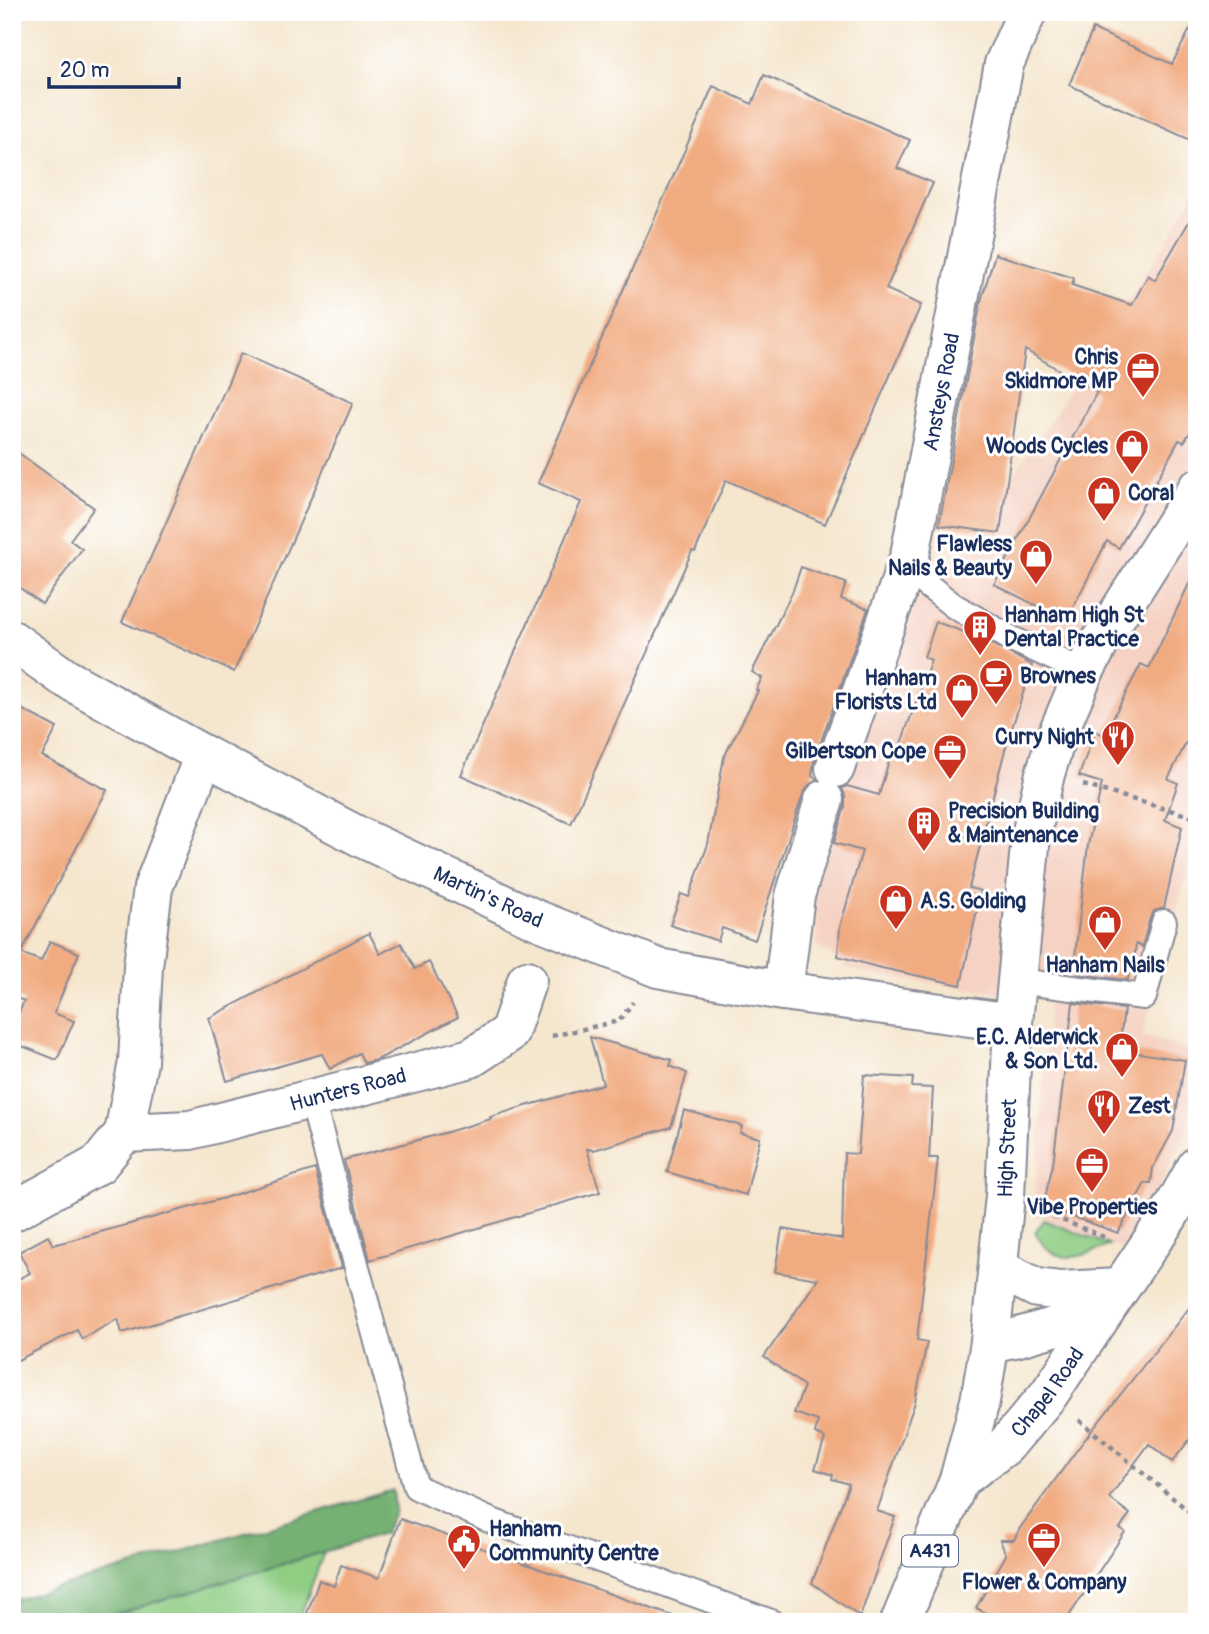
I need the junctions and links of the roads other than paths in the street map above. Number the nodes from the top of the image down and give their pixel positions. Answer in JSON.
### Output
{"nodes":[{"id":1,"x":1027,"y":12,"type":"edge"},
{"id":2,"x":1197,"y":489,"type":"edge"},
{"id":3,"x":911,"y":555,"type":"junction"},
{"id":4,"x":12,"y":640,"type":"edge"},
{"id":5,"x":1084,"y":672,"type":"junction"},
{"id":6,"x":204,"y":755,"type":"junction"},
{"id":7,"x":1164,"y":922,"type":"dead end"},
{"id":8,"x":527,"y":980,"type":"dead end"},
{"id":9,"x":1017,"y":981,"type":"junction"},
{"id":10,"x":783,"y":991,"type":"junction"},
{"id":11,"x":1013,"y":1023,"type":"junction"},
{"id":12,"x":312,"y":1100,"type":"junction"},
{"id":13,"x":124,"y":1133,"type":"junction"},
{"id":14,"x":1196,"y":1169,"type":"edge"},
{"id":15,"x":12,"y":1212,"type":"edge"},
{"id":16,"x":999,"y":1269,"type":"junction"},
{"id":17,"x":1120,"y":1287,"type":"junction"},
{"id":18,"x":990,"y":1342,"type":"junction"},
{"id":19,"x":959,"y":1480,"type":"junction"},
{"id":20,"x":771,"y":1622,"type":"edge"},
{"id":21,"x":900,"y":1622,"type":"edge"}],
"edges":[{"from":1,"to":3,"type":"street","name":"Ansteys Road"},
{"from":2,"to":5,"type":"street","name":"High Street","number":"A431"},
{"from":3,"to":5,"type":"lane"},
{"from":3,"to":10,"type":"street","name":"Ansteys Road"},
{"from":4,"to":6,"type":"street","name":"Martin's Road"},
{"from":5,"to":9,"type":"street","name":"High Street","number":"A431"},
{"from":6,"to":10,"type":"street","name":"Martin's Road"},
{"from":6,"to":13,"type":"street"},
{"from":7,"to":9,"type":"lane"},
{"from":8,"to":12,"type":"street","name":"Hunters Road"},
{"from":9,"to":11,"type":"street","name":"High Street","number":"A431"},
{"from":10,"to":11,"type":"street","name":"Martin's Road"},
{"from":11,"to":16,"type":"street","name":"High Street","number":"A431"},
{"from":12,"to":13,"type":"street","name":"Hunters Road"},
{"from":12,"to":20,"type":"lane"},
{"from":13,"to":15,"type":"street"},
{"from":14,"to":17,"type":"street","name":"Chapel Road"},
{"from":16,"to":17,"type":"street"},
{"from":16,"to":18,"type":"street","name":"High Street","number":"A431"},
{"from":17,"to":18,"type":"street","name":"Chapel Road"},
{"from":17,"to":19,"type":"street","name":"Chapel Road"},
{"from":18,"to":19,"type":"street","name":"High Street","number":"A431"},
{"from":19,"to":21,"type":"street","name":"High Street","number":"A431"}]}
